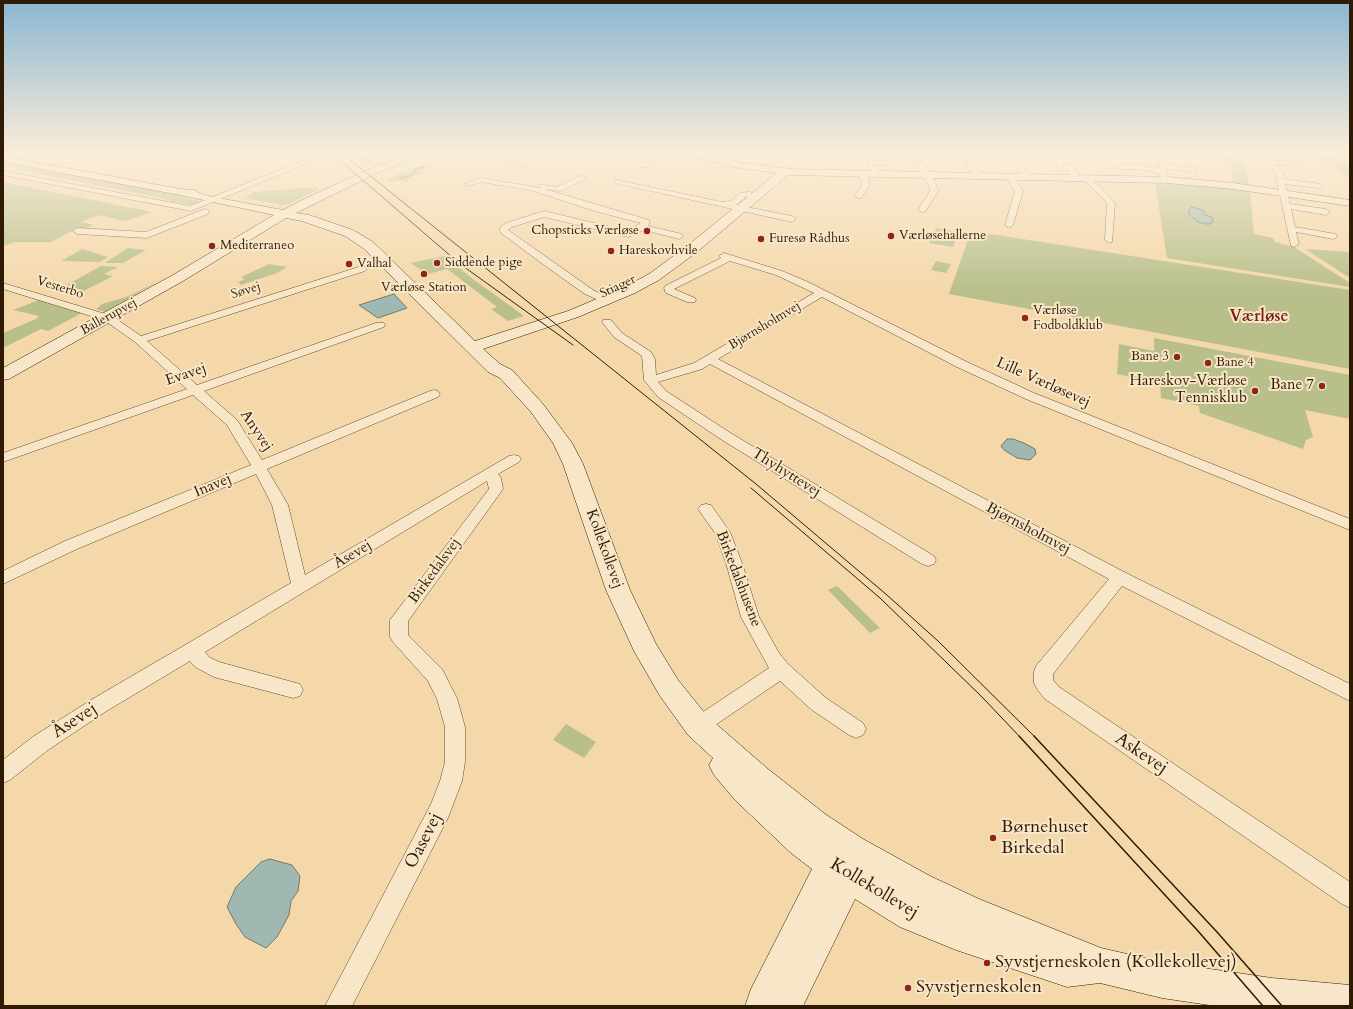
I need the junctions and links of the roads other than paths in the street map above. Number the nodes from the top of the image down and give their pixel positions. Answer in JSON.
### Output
{"nodes":[{"id":1,"x":134,"y":198,"type":"edge"},
{"id":2,"x":213,"y":198,"type":"edge"},
{"id":3,"x":324,"y":198,"type":"edge"},
{"id":4,"x":548,"y":198,"type":"edge"},
{"id":5,"x":564,"y":198,"type":"edge"},
{"id":6,"x":695,"y":198,"type":"edge"},
{"id":7,"x":745,"y":198,"type":"edge"},
{"id":8,"x":748,"y":198,"type":"edge"},
{"id":9,"x":929,"y":198,"type":"edge"},
{"id":10,"x":1017,"y":198,"type":"edge"},
{"id":11,"x":1108,"y":198,"type":"edge"},
{"id":12,"x":1285,"y":198,"type":"edge"},
{"id":13,"x":1314,"y":198,"type":"edge"},
{"id":14,"x":217,"y":199,"type":"junction"},
{"id":15,"x":1350,"y":203,"type":"edge"},
{"id":16,"x":590,"y":206,"type":"junction"},
{"id":17,"x":1286,"y":206,"type":"junction"},
{"id":18,"x":543,"y":207,"type":"junction"},
{"id":19,"x":737,"y":207,"type":"junction"},
{"id":20,"x":191,"y":209,"type":"junction"},
{"id":21,"x":922,"y":210,"type":"dead end"},
{"id":22,"x":1326,"y":212,"type":"dead end"},
{"id":23,"x":292,"y":213,"type":"junction"},
{"id":24,"x":566,"y":218,"type":"junction"},
{"id":25,"x":792,"y":219,"type":"dead end"},
{"id":26,"x":1008,"y":225,"type":"dead end"},
{"id":27,"x":644,"y":227,"type":"junction"},
{"id":28,"x":1292,"y":230,"type":"junction"},
{"id":29,"x":77,"y":232,"type":"dead end"},
{"id":30,"x":679,"y":236,"type":"dead end"},
{"id":31,"x":1333,"y":236,"type":"dead end"},
{"id":32,"x":1109,"y":240,"type":"dead end"},
{"id":33,"x":1294,"y":244,"type":"dead end"},
{"id":34,"x":362,"y":269,"type":"dead end"},
{"id":35,"x":3,"y":286,"type":"edge"},
{"id":36,"x":822,"y":293,"type":"junction"},
{"id":37,"x":603,"y":299,"type":"junction"},
{"id":38,"x":691,"y":300,"type":"dead end"},
{"id":39,"x":108,"y":318,"type":"junction"},
{"id":40,"x":607,"y":322,"type":"dead end"},
{"id":41,"x":380,"y":325,"type":"dead end"},
{"id":42,"x":139,"y":340,"type":"junction"},
{"id":43,"x":475,"y":342,"type":"junction"},
{"id":44,"x":709,"y":359,"type":"junction"},
{"id":45,"x":3,"y":375,"type":"edge"},
{"id":46,"x":650,"y":380,"type":"junction"},
{"id":47,"x":195,"y":389,"type":"junction"},
{"id":48,"x":426,"y":395,"type":"dead end"},
{"id":49,"x":3,"y":458,"type":"edge"},
{"id":50,"x":514,"y":459,"type":"dead end"},
{"id":51,"x":260,"y":467,"type":"junction"},
{"id":52,"x":487,"y":475,"type":"junction"},
{"id":53,"x":706,"y":509,"type":"dead end"},
{"id":54,"x":1350,"y":525,"type":"edge"},
{"id":55,"x":928,"y":560,"type":"dead end"},
{"id":56,"x":1120,"y":577,"type":"junction"},
{"id":57,"x":3,"y":578,"type":"edge"},
{"id":58,"x":300,"y":587,"type":"junction"},
{"id":59,"x":192,"y":649,"type":"junction"},
{"id":60,"x":428,"y":669,"type":"joint"},
{"id":61,"x":781,"y":670,"type":"junction"},
{"id":62,"x":294,"y":690,"type":"dead end"},
{"id":63,"x":1350,"y":694,"type":"edge"},
{"id":64,"x":698,"y":726,"type":"junction"},
{"id":65,"x":856,"y":729,"type":"dead end"},
{"id":66,"x":3,"y":773,"type":"edge"},
{"id":67,"x":845,"y":864,"type":"junction"},
{"id":68,"x":1350,"y":896,"type":"edge"},
{"id":69,"x":1350,"y":1003,"type":"edge"},
{"id":70,"x":338,"y":1006,"type":"edge"},
{"id":71,"x":763,"y":1006,"type":"edge"},
{"id":72,"x":784,"y":1006,"type":"edge"}],
"edges":[{"from":1,"to":20,"type":"street"},
{"from":2,"to":14,"type":"street","name":"Kollekollevej"},
{"from":3,"to":23,"type":"street","name":"Ballerupvej"},
{"from":4,"to":18,"type":"street"},
{"from":5,"to":16,"type":"street"},
{"from":6,"to":19,"type":"street"},
{"from":7,"to":19,"type":"street","name":"Stiager"},
{"from":8,"to":19,"type":"street","name":"Stiager"},
{"from":9,"to":21,"type":"street"},
{"from":10,"to":26,"type":"street"},
{"from":11,"to":32,"type":"street"},
{"from":12,"to":17,"type":"street"},
{"from":13,"to":15,"type":"street"},
{"from":14,"to":20,"type":"street"},
{"from":14,"to":23,"type":"street","name":"Kollekollevej"},
{"from":16,"to":24,"type":"street"},
{"from":16,"to":27,"type":"street"},
{"from":17,"to":22,"type":"street"},
{"from":17,"to":28,"type":"street"},
{"from":18,"to":24,"type":"street"},
{"from":18,"to":37,"type":"street"},
{"from":19,"to":25,"type":"street"},
{"from":19,"to":37,"type":"street","name":"Stiager"},
{"from":19,"to":37,"type":"street","name":"Stiager"},
{"from":20,"to":29,"type":"street"},
{"from":23,"to":39,"type":"street","name":"Ballerupvej"},
{"from":23,"to":43,"type":"street","name":"Kollekollevej"},
{"from":24,"to":27,"type":"street"},
{"from":27,"to":30,"type":"street"},
{"from":28,"to":31,"type":"street"},
{"from":28,"to":33,"type":"street"},
{"from":34,"to":42,"type":"street","name":"Søvej"},
{"from":35,"to":39,"type":"street","name":"Vesterbo"},
{"from":36,"to":38,"type":"street","name":"Lille Værløsevej"},
{"from":36,"to":44,"type":"street","name":"Bjørnsholmvej"},
{"from":36,"to":54,"type":"street","name":"Lille Værløsevej"},
{"from":37,"to":43,"type":"street","name":"Stiager"},
{"from":39,"to":42,"type":"street","name":"Anyvej"},
{"from":39,"to":45,"type":"street","name":"Ballerupvej"},
{"from":40,"to":46,"type":"street"},
{"from":41,"to":47,"type":"street","name":"Evavej"},
{"from":42,"to":47,"type":"street","name":"Anyvej"},
{"from":43,"to":64,"type":"street","name":"Kollekollevej"},
{"from":44,"to":46,"type":"street","name":"Bjørnsholmvej"},
{"from":44,"to":56,"type":"street","name":"Bjørnsholmvej"},
{"from":46,"to":55,"type":"street","name":"Thyhyttevej"},
{"from":47,"to":49,"type":"street","name":"Evavej"},
{"from":47,"to":51,"type":"street","name":"Anyvej"},
{"from":48,"to":51,"type":"street","name":"Inavej"},
{"from":50,"to":52,"type":"street","name":"Åsevej"},
{"from":51,"to":57,"type":"street","name":"Inavej"},
{"from":51,"to":58,"type":"street","name":"Anyvej"},
{"from":52,"to":58,"type":"street","name":"Åsevej"},
{"from":52,"to":60,"type":"street","name":"Birkedalsvej"},
{"from":53,"to":61,"type":"street","name":"Birkedalshusene"},
{"from":56,"to":63,"type":"street","name":"Bjørnsholmvej"},
{"from":56,"to":68,"type":"street","name":"Askevej"},
{"from":58,"to":59,"type":"street","name":"Åsevej"},
{"from":59,"to":62,"type":"street"},
{"from":59,"to":66,"type":"street","name":"Åsevej"},
{"from":60,"to":70,"type":"street","name":"Oasevej"},
{"from":61,"to":64,"type":"street"},
{"from":61,"to":65,"type":"street","name":"Birkedalshusene"},
{"from":64,"to":67,"type":"street","name":"Kollekollevej"},
{"from":67,"to":69,"type":"street","name":"Kollekollevej"},
{"from":67,"to":71,"type":"street"},
{"from":67,"to":72,"type":"street"}]}
